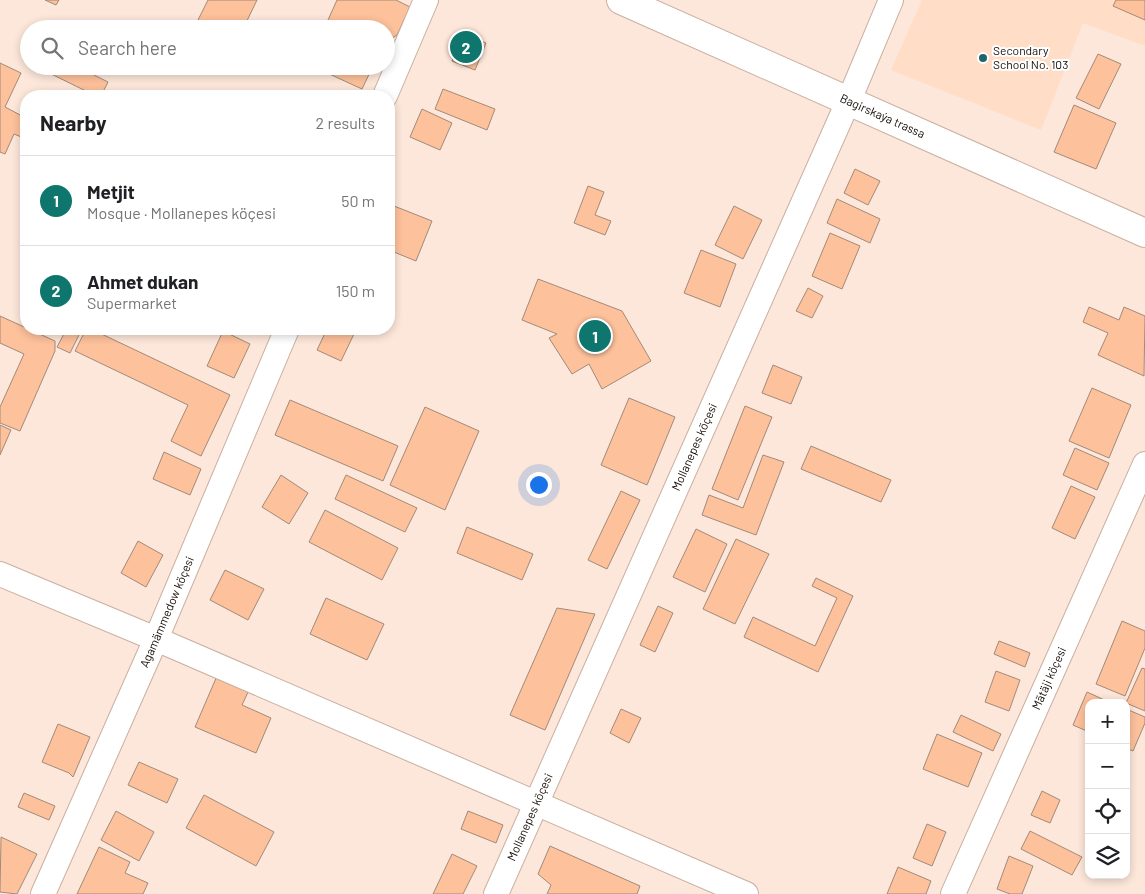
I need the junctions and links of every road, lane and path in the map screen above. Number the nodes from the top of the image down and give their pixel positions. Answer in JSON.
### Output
{"nodes":[{"id":1,"x":426,"y":0,"type":"edge"},
{"id":2,"x":621,"y":0,"type":"edge"},
{"id":3,"x":665,"y":0,"type":"edge"},
{"id":4,"x":891,"y":0,"type":"edge"},
{"id":5,"x":395,"y":73,"type":"edge"},
{"id":6,"x":394,"y":75,"type":"edge"},
{"id":7,"x":388,"y":90,"type":"edge"},
{"id":8,"x":851,"y":93,"type":"junction"},
{"id":9,"x":1145,"y":212,"type":"edge"},
{"id":10,"x":1145,"y":233,"type":"edge"},
{"id":11,"x":284,"y":335,"type":"edge"},
{"id":12,"x":1145,"y":464,"type":"edge"},
{"id":13,"x":0,"y":574,"type":"edge"},
{"id":14,"x":156,"y":638,"type":"junction"},
{"id":15,"x":537,"y":803,"type":"junction"},
{"id":16,"x":43,"y":894,"type":"edge"},
{"id":17,"x":496,"y":894,"type":"edge"},
{"id":18,"x":746,"y":894,"type":"edge"},
{"id":19,"x":953,"y":894,"type":"edge"}],
"edges":[{"from":1,"to":5,"type":"street"},
{"from":2,"to":8,"type":"street","name":"Bagirskaýa trassa"},
{"from":3,"to":8,"type":"street","name":"Bagirskaýa trassa"},
{"from":4,"to":8,"type":"street","name":"Mollanepes köçesi"},
{"from":6,"to":7,"type":"street"},
{"from":8,"to":9,"type":"street","name":"Bagirskaýa trassa"},
{"from":8,"to":10,"type":"street","name":"Bagirskaýa trassa"},
{"from":8,"to":15,"type":"street","name":"Mollanepes köçesi"},
{"from":11,"to":14,"type":"street","name":"Agamämmedow köçesi"},
{"from":12,"to":19,"type":"street","name":"Mätäji köçesi"},
{"from":13,"to":14,"type":"street"},
{"from":14,"to":15,"type":"street"},
{"from":14,"to":16,"type":"street","name":"Agamämmedow köçesi"},
{"from":15,"to":17,"type":"street","name":"Mollanepes köçesi"},
{"from":15,"to":18,"type":"street"}]}
